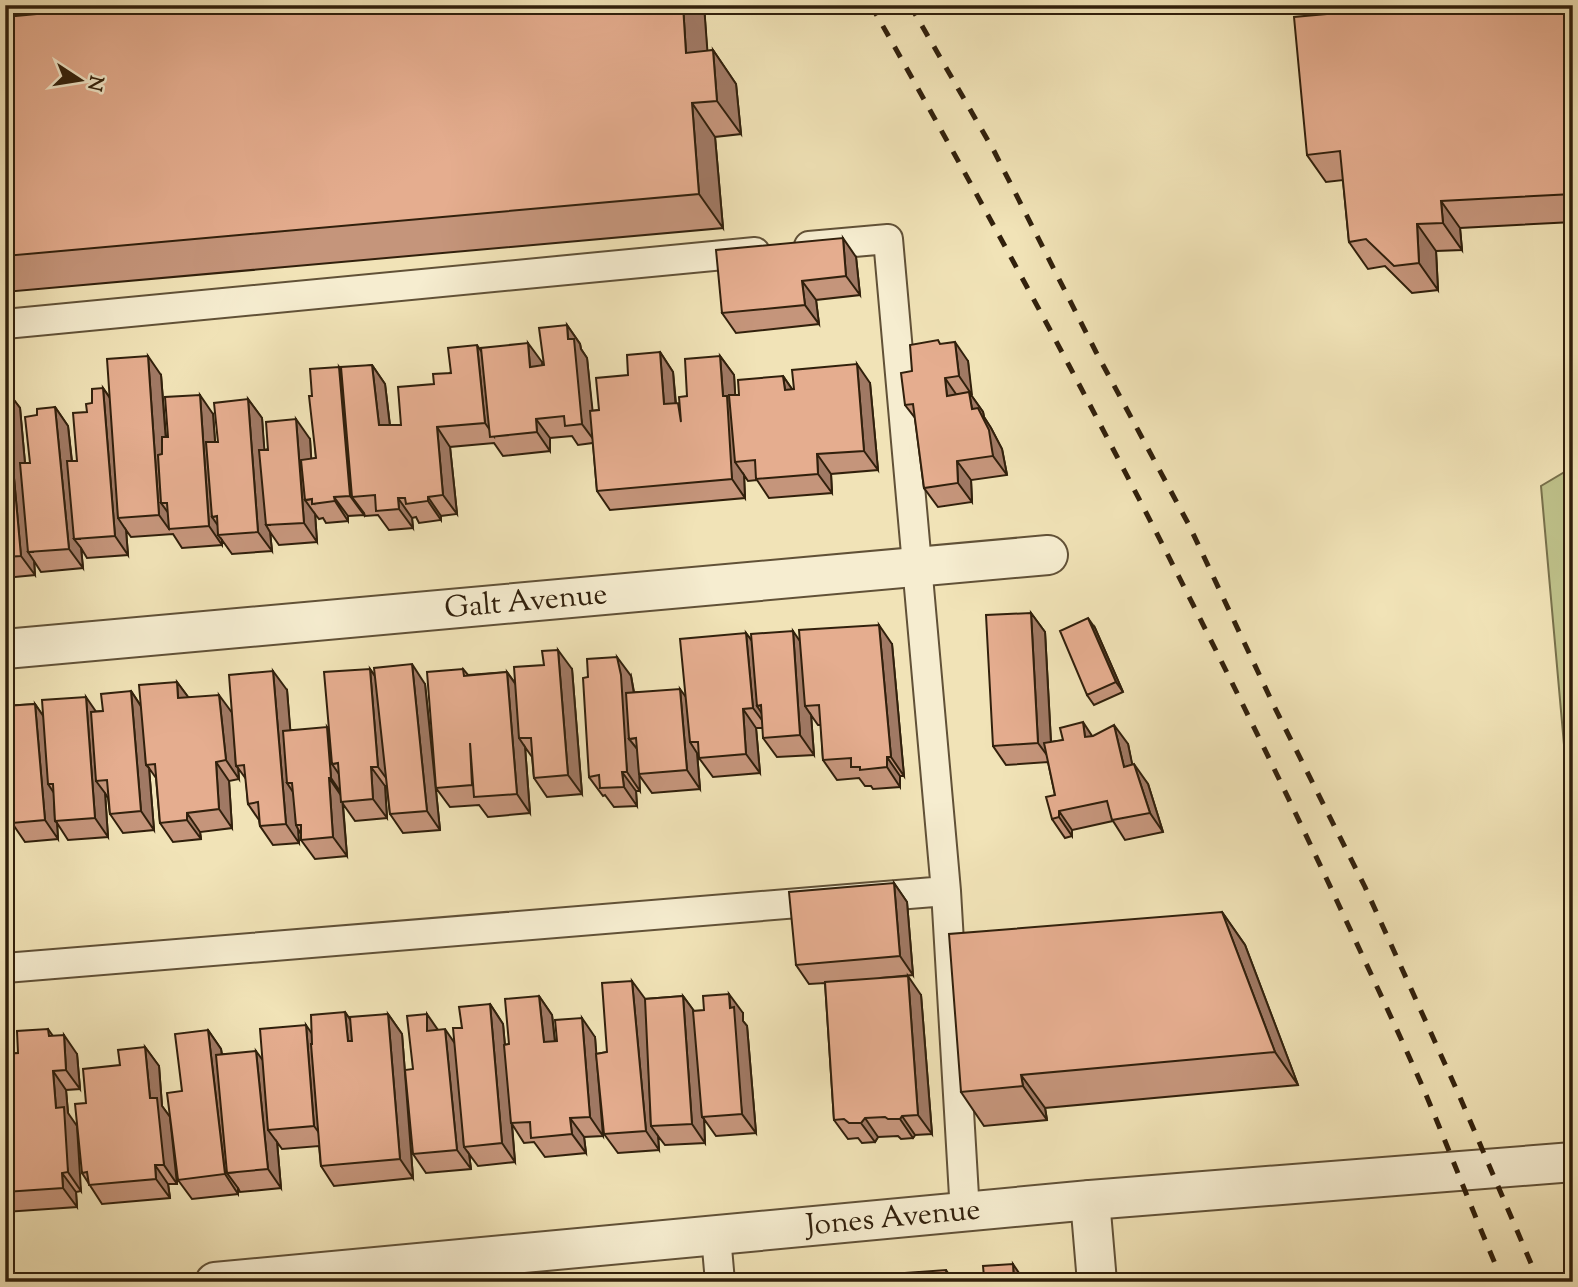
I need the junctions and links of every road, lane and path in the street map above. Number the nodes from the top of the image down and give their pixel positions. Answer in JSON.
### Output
{"nodes":[{"id":1,"x":5,"y":324,"type":"edge"},
{"id":2,"x":1048,"y":555,"type":"dead end"},
{"id":3,"x":918,"y":566,"type":"junction"},
{"id":4,"x":5,"y":649,"type":"edge"},
{"id":5,"x":946,"y":891,"type":"junction"},
{"id":6,"x":5,"y":968,"type":"edge"},
{"id":7,"x":1573,"y":1162,"type":"edge"},
{"id":8,"x":1090,"y":1200,"type":"junction"},
{"id":9,"x":965,"y":1213,"type":"junction"},
{"id":10,"x":716,"y":1236,"type":"junction"},
{"id":11,"x":215,"y":1282,"type":"edge"},
{"id":12,"x":720,"y":1282,"type":"edge"},
{"id":13,"x":1097,"y":1282,"type":"edge"}],
"edges":[{"from":1,"to":3,"type":"lane"},
{"from":2,"to":3,"type":"street","name":"Galt Avenue"},
{"from":3,"to":4,"type":"street","name":"Galt Avenue"},
{"from":3,"to":5,"type":"lane"},
{"from":5,"to":6,"type":"lane"},
{"from":5,"to":9,"type":"lane"},
{"from":7,"to":8,"type":"street","name":"Jones Avenue"},
{"from":8,"to":9,"type":"street","name":"Jones Avenue"},
{"from":8,"to":13,"type":"street"},
{"from":9,"to":10,"type":"street","name":"Jones Avenue"},
{"from":10,"to":11,"type":"street","name":"Jones Avenue"},
{"from":10,"to":12,"type":"lane"}]}
